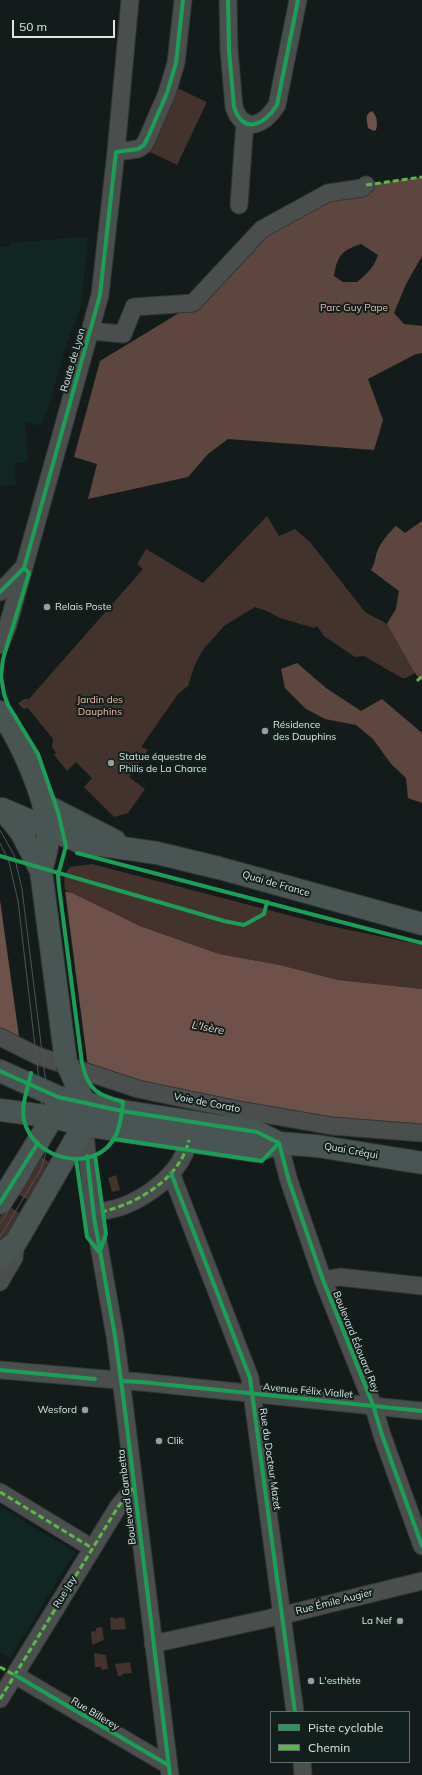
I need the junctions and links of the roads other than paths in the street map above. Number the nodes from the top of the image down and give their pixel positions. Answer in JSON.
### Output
{"nodes":[{"id":1,"x":130,"y":0,"type":"edge"},
{"id":2,"x":183,"y":0,"type":"edge"},
{"id":3,"x":228,"y":0,"type":"edge"},
{"id":4,"x":298,"y":0,"type":"edge"},
{"id":5,"x":245,"y":122,"type":"junction"},
{"id":6,"x":116,"y":152,"type":"junction"},
{"id":7,"x":366,"y":185,"type":"dead end"},
{"id":8,"x":239,"y":205,"type":"dead end"},
{"id":9,"x":90,"y":331,"type":"junction"},
{"id":10,"x":24,"y":568,"type":"junction"},
{"id":11,"x":0,"y":592,"type":"edge"},
{"id":12,"x":0,"y":645,"type":"edge"},
{"id":13,"x":0,"y":712,"type":"edge"},
{"id":14,"x":43,"y":804,"type":"junction"},
{"id":15,"x":1,"y":808,"type":"edge"},
{"id":16,"x":48,"y":828,"type":"junction"},
{"id":17,"x":129,"y":848,"type":"junction"},
{"id":18,"x":39,"y":861,"type":"junction"},
{"id":19,"x":422,"y":924,"type":"edge"},
{"id":20,"x":0,"y":1037,"type":"edge"},
{"id":21,"x":67,"y":1068,"type":"junction"},
{"id":22,"x":0,"y":1071,"type":"edge"},
{"id":23,"x":84,"y":1103,"type":"junction"},
{"id":24,"x":55,"y":1107,"type":"junction"},
{"id":25,"x":0,"y":1110,"type":"edge"},
{"id":26,"x":84,"y":1125,"type":"junction"},
{"id":27,"x":422,"y":1133,"type":"edge"},
{"id":28,"x":198,"y":1135,"type":"junction"},
{"id":29,"x":280,"y":1143,"type":"junction"},
{"id":30,"x":422,"y":1163,"type":"edge"},
{"id":31,"x":171,"y":1173,"type":"junction"},
{"id":32,"x":0,"y":1203,"type":"edge"},
{"id":33,"x":94,"y":1215,"type":"junction"},
{"id":34,"x":16,"y":1242,"type":"junction"},
{"id":35,"x":0,"y":1258,"type":"edge"},
{"id":36,"x":323,"y":1280,"type":"junction"},
{"id":37,"x":0,"y":1282,"type":"edge"},
{"id":38,"x":422,"y":1286,"type":"edge"},
{"id":39,"x":1,"y":1370,"type":"edge"},
{"id":40,"x":121,"y":1381,"type":"junction"},
{"id":41,"x":253,"y":1394,"type":"junction"},
{"id":42,"x":373,"y":1405,"type":"junction"},
{"id":43,"x":422,"y":1411,"type":"edge"},
{"id":44,"x":134,"y":1487,"type":"junction"},
{"id":45,"x":0,"y":1492,"type":"edge"},
{"id":46,"x":422,"y":1546,"type":"edge"},
{"id":47,"x":92,"y":1548,"type":"junction"},
{"id":48,"x":422,"y":1581,"type":"edge"},
{"id":49,"x":282,"y":1614,"type":"junction"},
{"id":50,"x":153,"y":1644,"type":"junction"},
{"id":51,"x":15,"y":1675,"type":"junction"},
{"id":52,"x":0,"y":1698,"type":"edge"},
{"id":53,"x":295,"y":1711,"type":"edge"},
{"id":54,"x":302,"y":1763,"type":"edge"},
{"id":55,"x":169,"y":1770,"type":"edge"},
{"id":56,"x":303,"y":1775,"type":"edge"}],
"edges":[{"from":1,"to":6,"type":"street","name":"Route de Lyon"},
{"from":2,"to":6,"type":"street"},
{"from":3,"to":5,"type":"street"},
{"from":4,"to":5,"type":"street"},
{"from":5,"to":8,"type":"street"},
{"from":6,"to":9,"type":"street","name":"Route de Lyon"},
{"from":7,"to":9,"type":"street"},
{"from":9,"to":10,"type":"street","name":"Route de Lyon"},
{"from":10,"to":11,"type":"street"},
{"from":10,"to":12,"type":"street","name":"Route de Lyon"},
{"from":13,"to":14,"type":"main road"},
{"from":14,"to":16,"type":"main road"},
{"from":14,"to":17,"type":"main road","name":"Quai de France"},
{"from":15,"to":16,"type":"main road","name":"Quai de France"},
{"from":15,"to":18,"type":"main road"},
{"from":16,"to":17,"type":"main road","name":"Quai de France"},
{"from":16,"to":18,"type":"main road"},
{"from":17,"to":19,"type":"main road","name":"Quai de France"},
{"from":18,"to":21,"type":"main road"},
{"from":20,"to":27,"type":"street","name":"Voie de Corato"},
{"from":21,"to":23,"type":"main road"},
{"from":21,"to":24,"type":"main road"},
{"from":22,"to":24,"type":"main road"},
{"from":23,"to":24,"type":"main road"},
{"from":23,"to":26,"type":"main road"},
{"from":23,"to":28,"type":"main road"},
{"from":24,"to":25,"type":"main road"},
{"from":24,"to":26,"type":"main road"},
{"from":24,"to":32,"type":"main road"},
{"from":26,"to":28,"type":"main road"},
{"from":26,"to":33,"type":"street","name":"Boulevard Gambetta"},
{"from":26,"to":34,"type":"main road"},
{"from":28,"to":29,"type":"main road","name":"Quai Créqui"},
{"from":28,"to":31,"type":"street"},
{"from":29,"to":30,"type":"main road","name":"Quai Créqui"},
{"from":29,"to":36,"type":"street","name":"Boulevard Édouard Rey"},
{"from":31,"to":33,"type":"street"},
{"from":31,"to":41,"type":"street","name":"Rue du Docteur Mazet"},
{"from":33,"to":40,"type":"street","name":"Boulevard Gambetta"},
{"from":34,"to":35,"type":"main road"},
{"from":34,"to":37,"type":"street"},
{"from":36,"to":38,"type":"street"},
{"from":36,"to":42,"type":"street","name":"Boulevard Édouard Rey"},
{"from":39,"to":40,"type":"street","name":"Avenue Félix Viallet"},
{"from":40,"to":41,"type":"street","name":"Avenue Félix Viallet"},
{"from":40,"to":44,"type":"street","name":"Boulevard Gambetta"},
{"from":41,"to":42,"type":"street","name":"Avenue Félix Viallet"},
{"from":41,"to":49,"type":"street","name":"Rue du Docteur Mazet"},
{"from":42,"to":43,"type":"street","name":"Avenue Félix Viallet"},
{"from":42,"to":46,"type":"street","name":"Boulevard Édouard Rey"},
{"from":44,"to":47,"type":"street","name":"Rue Jay"},
{"from":44,"to":50,"type":"street","name":"Boulevard Gambetta"},
{"from":45,"to":47,"type":"street"},
{"from":47,"to":51,"type":"street","name":"Rue Jay"},
{"from":48,"to":49,"type":"street","name":"Rue Émile Augier"},
{"from":49,"to":50,"type":"street","name":"Rue Émile Augier"},
{"from":49,"to":53,"type":"street","name":"Rue du Docteur Mazet"},
{"from":50,"to":55,"type":"street","name":"Boulevard Gambetta"},
{"from":51,"to":52,"type":"street","name":"Rue Jay"},
{"from":51,"to":55,"type":"street","name":"Rue Billerey"},
{"from":54,"to":56,"type":"street"}]}
